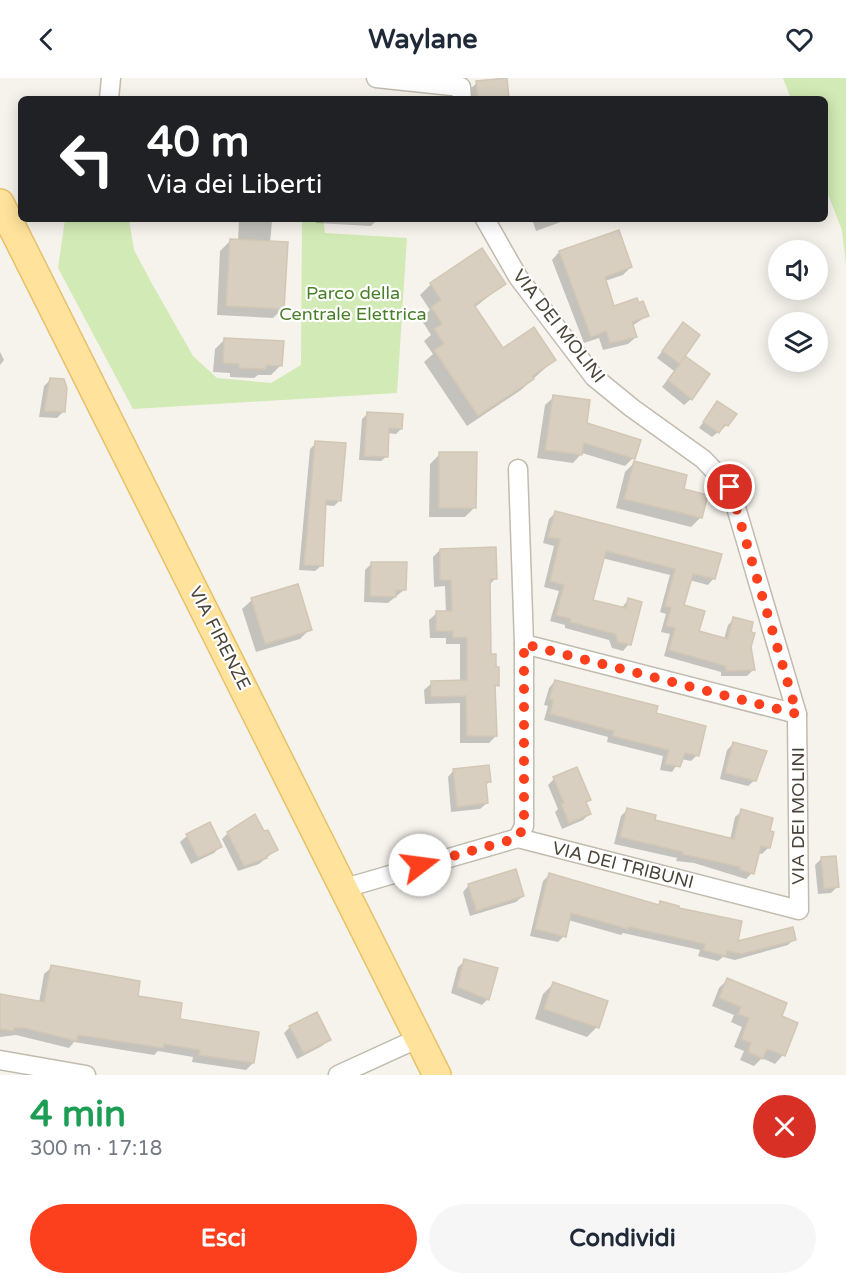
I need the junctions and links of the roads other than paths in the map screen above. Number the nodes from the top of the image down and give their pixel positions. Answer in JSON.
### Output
{"nodes":[{"id":1,"x":111,"y":78,"type":"edge"},
{"id":2,"x":376,"y":78,"type":"edge"},
{"id":3,"x":462,"y":88,"type":"edge"},
{"id":4,"x":109,"y":96,"type":"edge"},
{"id":5,"x":0,"y":203,"type":"edge"},
{"id":6,"x":487,"y":222,"type":"edge"},
{"id":7,"x":518,"y":469,"type":"dead end"},
{"id":8,"x":524,"y":644,"type":"junction"},
{"id":9,"x":797,"y":714,"type":"junction"},
{"id":10,"x":518,"y":838,"type":"junction"},
{"id":11,"x":345,"y":888,"type":"junction"},
{"id":12,"x":798,"y":910,"type":"joint"},
{"id":13,"x":418,"y":1038,"type":"junction"},
{"id":14,"x":0,"y":1060,"type":"edge"},
{"id":15,"x":86,"y":1075,"type":"edge"},
{"id":16,"x":338,"y":1075,"type":"edge"},
{"id":17,"x":437,"y":1075,"type":"edge"}],
"edges":[{"from":1,"to":4,"type":"street"},
{"from":2,"to":3,"type":"street"},
{"from":5,"to":11,"type":"main road","name":"VIA FIRENZE"},
{"from":6,"to":9,"type":"street","name":"VIA DEI MOLINI"},
{"from":7,"to":8,"type":"street"},
{"from":8,"to":9,"type":"street"},
{"from":8,"to":10,"type":"street"},
{"from":9,"to":12,"type":"street","name":"VIA DEI MOLINI"},
{"from":10,"to":11,"type":"street"},
{"from":10,"to":12,"type":"street","name":"VIA DEI TRIBUNI"},
{"from":11,"to":13,"type":"main road","name":"VIA FIRENZE"},
{"from":13,"to":16,"type":"street"},
{"from":13,"to":17,"type":"main road","name":"VIA FIRENZE"},
{"from":14,"to":15,"type":"street"}]}
